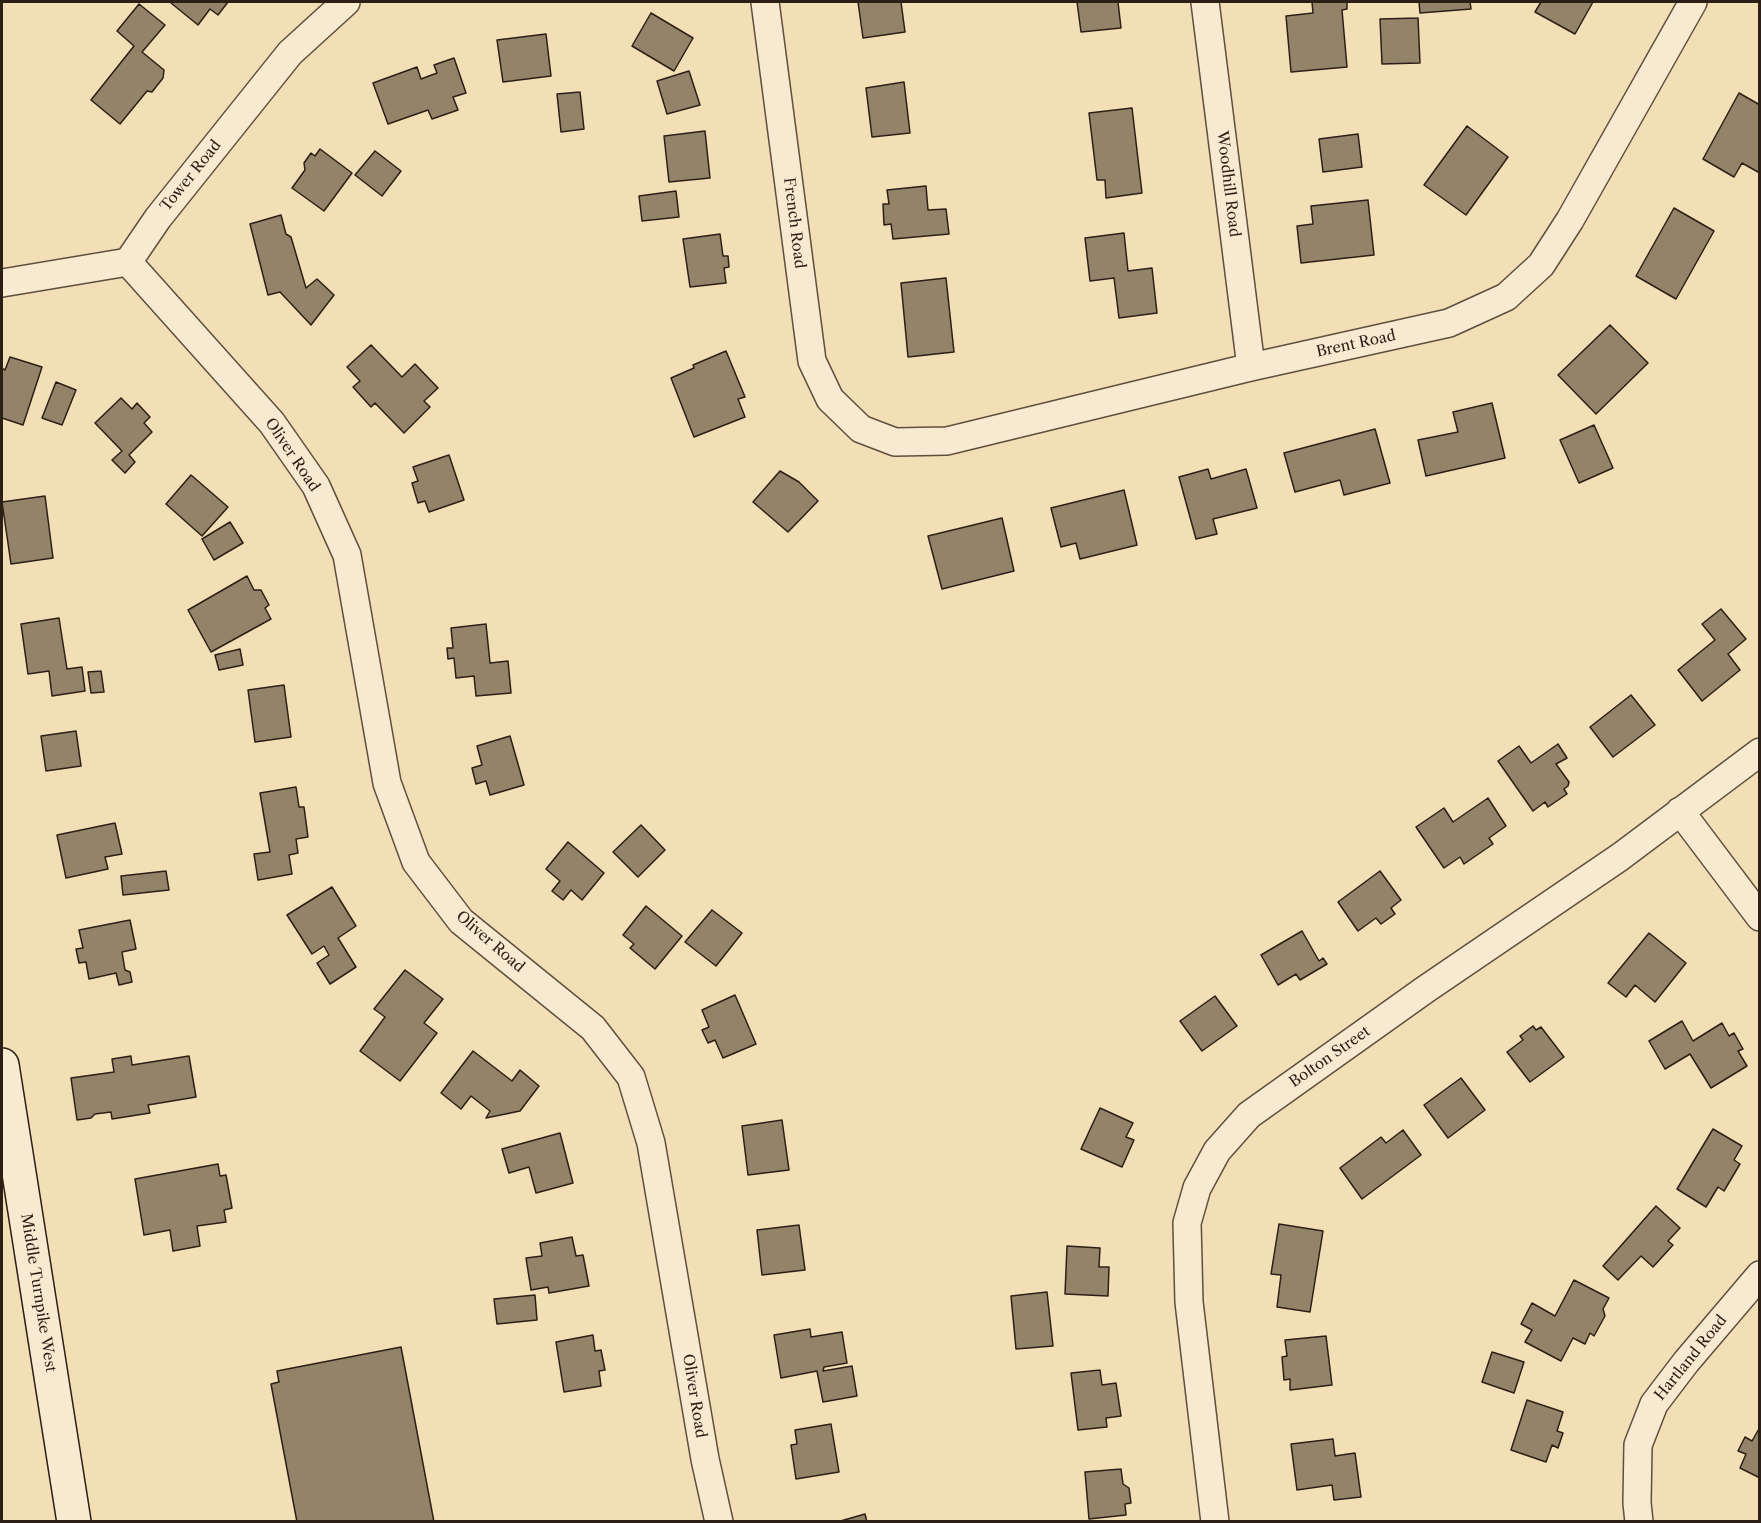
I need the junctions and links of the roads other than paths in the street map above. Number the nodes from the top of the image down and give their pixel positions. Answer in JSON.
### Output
{"nodes":[{"id":1,"x":346,"y":2,"type":"edge"},
{"id":2,"x":765,"y":2,"type":"edge"},
{"id":3,"x":1205,"y":2,"type":"edge"},
{"id":4,"x":1693,"y":2,"type":"edge"},
{"id":5,"x":128,"y":261,"type":"junction"},
{"id":6,"x":2,"y":283,"type":"edge"},
{"id":7,"x":1251,"y":367,"type":"junction"},
{"id":8,"x":861,"y":429,"type":"joint"},
{"id":9,"x":1760,"y":752,"type":"edge"},
{"id":10,"x":1680,"y":811,"type":"junction"},
{"id":11,"x":1760,"y":916,"type":"edge"},
{"id":12,"x":2,"y":1065,"type":"edge"},
{"id":13,"x":1760,"y":1275,"type":"edge"},
{"id":14,"x":74,"y":1521,"type":"edge"},
{"id":15,"x":719,"y":1521,"type":"edge"},
{"id":16,"x":1215,"y":1521,"type":"edge"},
{"id":17,"x":1639,"y":1521,"type":"edge"}],
"edges":[{"from":1,"to":5,"type":"street","name":"Tower Road"},
{"from":2,"to":8,"type":"street","name":"French Road"},
{"from":3,"to":7,"type":"street","name":"Woodhill Road"},
{"from":4,"to":7,"type":"street","name":"Brent Road"},
{"from":5,"to":6,"type":"street"},
{"from":5,"to":15,"type":"street","name":"Oliver Road"},
{"from":7,"to":8,"type":"street","name":"Brent Road"},
{"from":9,"to":10,"type":"street","name":"Bolton Street"},
{"from":10,"to":11,"type":"street"},
{"from":10,"to":16,"type":"street","name":"Bolton Street"},
{"from":12,"to":14,"type":"main road","name":"Middle Turnpike West"},
{"from":13,"to":17,"type":"street","name":"Hartland Road"}]}
